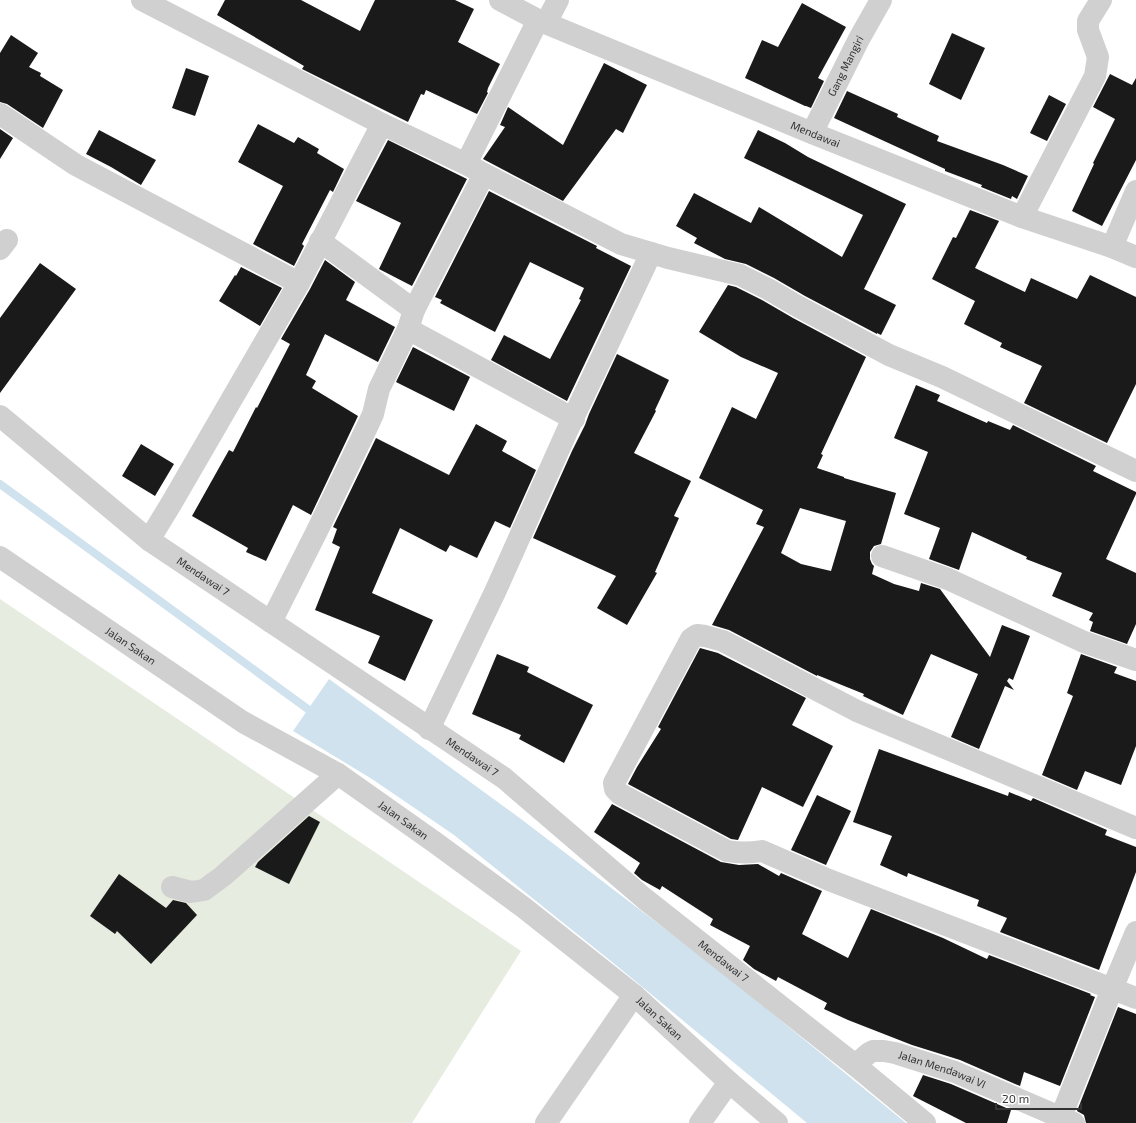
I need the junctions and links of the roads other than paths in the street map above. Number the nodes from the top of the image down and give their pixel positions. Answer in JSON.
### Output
{"nodes":[{"id":1,"x":142,"y":0,"type":"edge"},
{"id":2,"x":500,"y":0,"type":"edge"},
{"id":3,"x":558,"y":0,"type":"edge"},
{"id":4,"x":881,"y":0,"type":"edge"},
{"id":5,"x":1101,"y":0,"type":"edge"},
{"id":6,"x":542,"y":22,"type":"junction"},
{"id":7,"x":0,"y":114,"type":"edge"},
{"id":8,"x":382,"y":124,"type":"junction"},
{"id":9,"x":812,"y":134,"type":"junction"},
{"id":10,"x":475,"y":169,"type":"junction"},
{"id":11,"x":1136,"y":191,"type":"edge"},
{"id":12,"x":1022,"y":217,"type":"junction"},
{"id":13,"x":320,"y":241,"type":"junction"},
{"id":14,"x":1112,"y":247,"type":"junction"},
{"id":15,"x":651,"y":253,"type":"junction"},
{"id":16,"x":1136,"y":257,"type":"edge"},
{"id":17,"x":299,"y":283,"type":"junction"},
{"id":18,"x":411,"y":320,"type":"junction"},
{"id":19,"x":0,"y":416,"type":"edge"},
{"id":20,"x":574,"y":419,"type":"junction"},
{"id":21,"x":1136,"y":471,"type":"edge"},
{"id":22,"x":149,"y":540,"type":"junction"},
{"id":23,"x":882,"y":556,"type":"dead end"},
{"id":24,"x":0,"y":557,"type":"edge"},
{"id":25,"x":271,"y":622,"type":"junction"},
{"id":26,"x":1136,"y":660,"type":"edge"},
{"id":27,"x":429,"y":729,"type":"junction"},
{"id":28,"x":338,"y":774,"type":"junction"},
{"id":29,"x":1136,"y":828,"type":"edge"},
{"id":30,"x":172,"y":887,"type":"dead end"},
{"id":31,"x":1136,"y":932,"type":"edge"},
{"id":32,"x":1112,"y":989,"type":"junction"},
{"id":33,"x":634,"y":996,"type":"junction"},
{"id":34,"x":1136,"y":998,"type":"edge"},
{"id":35,"x":855,"y":1065,"type":"junction"},
{"id":36,"x":730,"y":1082,"type":"junction"},
{"id":37,"x":1068,"y":1120,"type":"edge"},
{"id":38,"x":546,"y":1123,"type":"edge"},
{"id":39,"x":700,"y":1123,"type":"edge"},
{"id":40,"x":777,"y":1123,"type":"edge"},
{"id":41,"x":925,"y":1123,"type":"edge"}],
"edges":[{"from":1,"to":8,"type":"street"},
{"from":2,"to":6,"type":"street","name":"Mendawai"},
{"from":3,"to":6,"type":"street"},
{"from":4,"to":9,"type":"street","name":"Gang Mangiri"},
{"from":5,"to":12,"type":"street"},
{"from":6,"to":9,"type":"street","name":"Mendawai"},
{"from":6,"to":10,"type":"street"},
{"from":7,"to":17,"type":"street"},
{"from":8,"to":10,"type":"street"},
{"from":8,"to":13,"type":"street"},
{"from":9,"to":12,"type":"street","name":"Mendawai"},
{"from":10,"to":15,"type":"street"},
{"from":10,"to":18,"type":"street"},
{"from":11,"to":14,"type":"street"},
{"from":12,"to":14,"type":"street","name":"Mendawai"},
{"from":13,"to":17,"type":"street"},
{"from":13,"to":18,"type":"street"},
{"from":14,"to":16,"type":"street","name":"Mendawai"},
{"from":15,"to":20,"type":"street"},
{"from":15,"to":21,"type":"street"},
{"from":17,"to":22,"type":"street"},
{"from":18,"to":20,"type":"street"},
{"from":18,"to":25,"type":"street"},
{"from":19,"to":22,"type":"street","name":"Mendawai 7"},
{"from":20,"to":27,"type":"street"},
{"from":22,"to":25,"type":"street","name":"Mendawai 7"},
{"from":23,"to":26,"type":"street"},
{"from":24,"to":28,"type":"street","name":"Jalan Sakan"},
{"from":25,"to":27,"type":"street","name":"Mendawai 7"},
{"from":27,"to":35,"type":"street","name":"Mendawai 7"},
{"from":28,"to":30,"type":"street"},
{"from":28,"to":33,"type":"street","name":"Jalan Sakan"},
{"from":29,"to":32,"type":"street"},
{"from":31,"to":32,"type":"street"},
{"from":32,"to":34,"type":"street"},
{"from":32,"to":37,"type":"street"},
{"from":33,"to":36,"type":"street","name":"Jalan Sakan"},
{"from":33,"to":38,"type":"street"},
{"from":35,"to":37,"type":"street","name":"Jalan Mendawai VI"},
{"from":35,"to":41,"type":"street","name":"Mendawai 7"},
{"from":36,"to":39,"type":"street"},
{"from":36,"to":40,"type":"street","name":"Jalan Sakan"}]}
